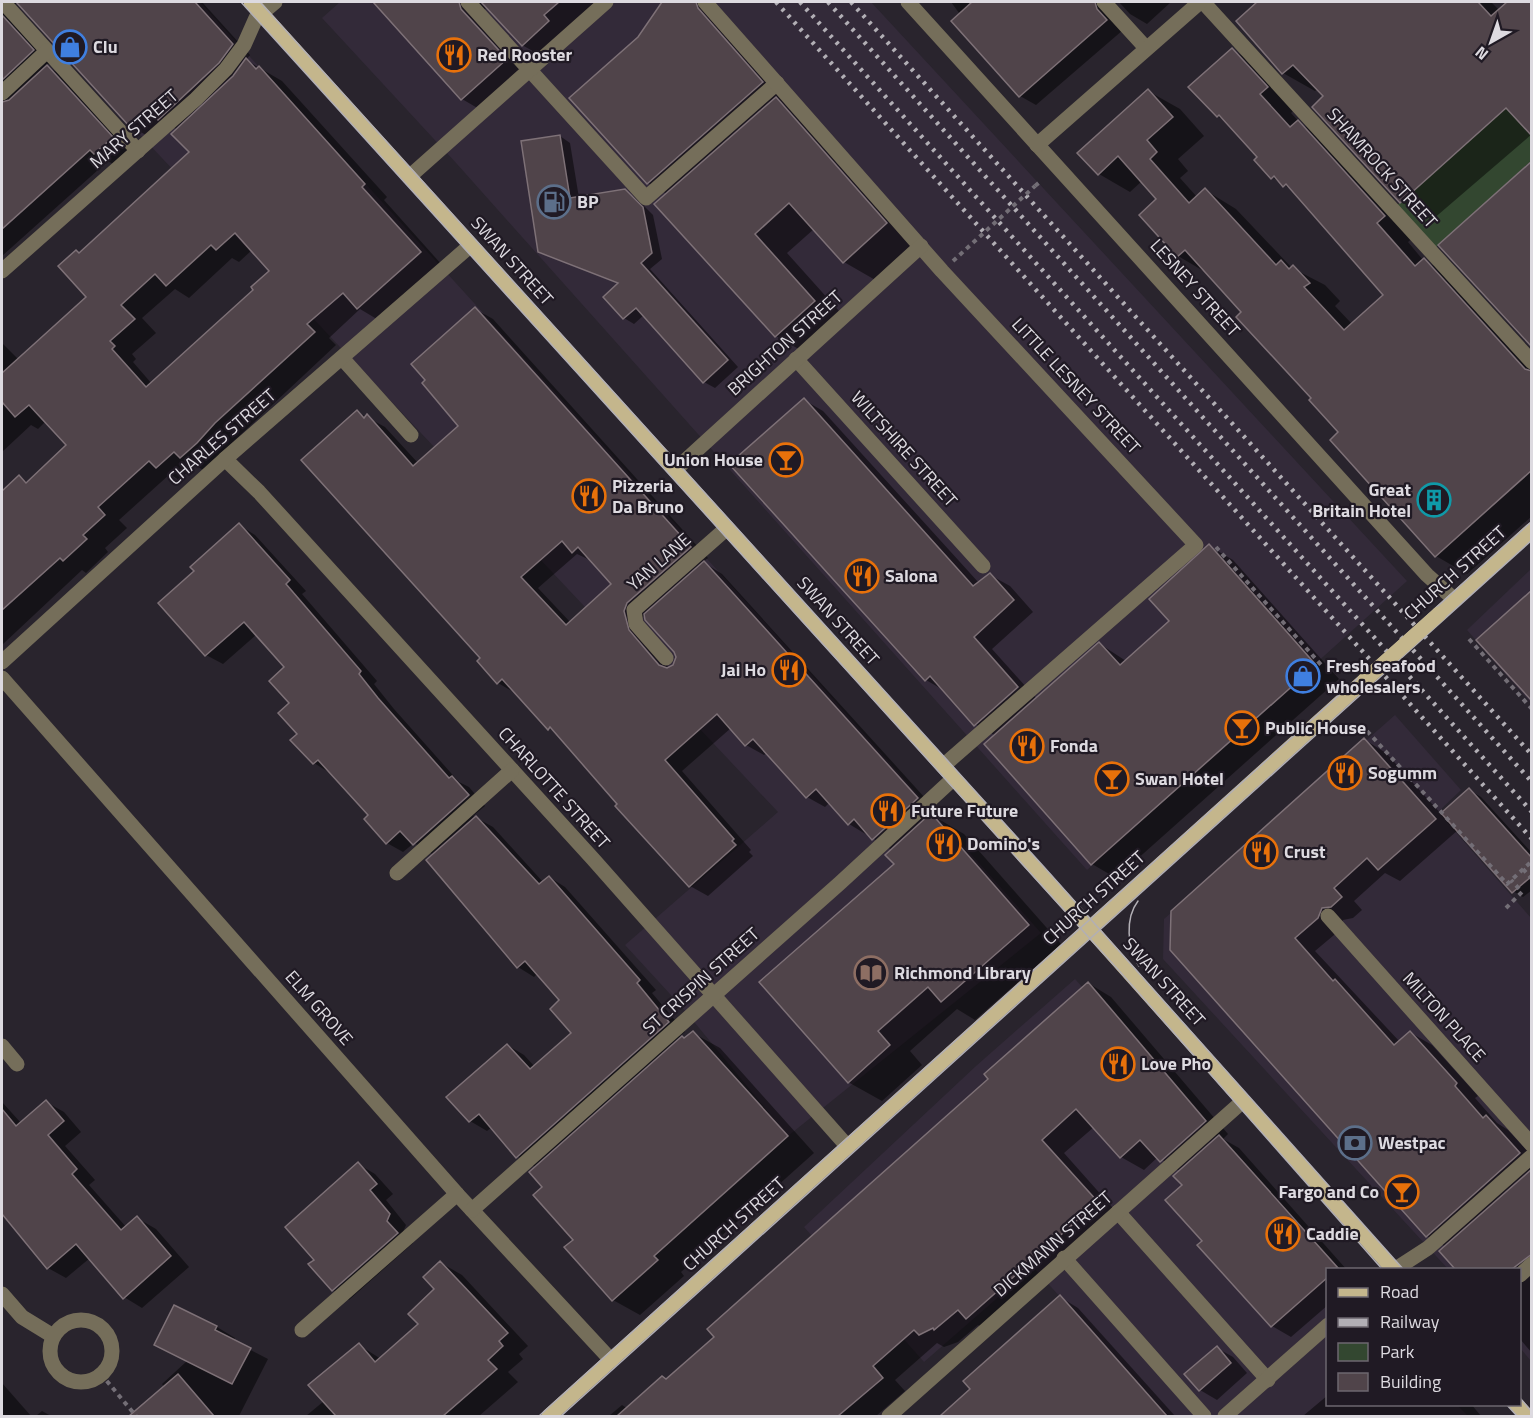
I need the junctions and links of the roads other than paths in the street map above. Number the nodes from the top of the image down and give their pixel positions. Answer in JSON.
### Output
{"nodes":[{"id":1,"x":3,"y":2,"type":"edge"},
{"id":2,"x":251,"y":2,"type":"edge"},
{"id":3,"x":275,"y":2,"type":"edge"},
{"id":4,"x":468,"y":2,"type":"edge"},
{"id":5,"x":606,"y":2,"type":"edge"},
{"id":6,"x":705,"y":2,"type":"edge"},
{"id":7,"x":908,"y":2,"type":"edge"},
{"id":8,"x":1104,"y":2,"type":"edge"},
{"id":9,"x":1202,"y":2,"type":"edge"},
{"id":10,"x":262,"y":14,"type":"junction"},
{"id":11,"x":1146,"y":48,"type":"junction"},
{"id":12,"x":47,"y":51,"type":"junction"},
{"id":13,"x":529,"y":70,"type":"junction"},
{"id":14,"x":777,"y":83,"type":"junction"},
{"id":15,"x":2,"y":93,"type":"edge"},
{"id":16,"x":1037,"y":145,"type":"junction"},
{"id":17,"x":138,"y":151,"type":"junction"},
{"id":18,"x":410,"y":177,"type":"junction"},
{"id":19,"x":471,"y":245,"type":"junction"},
{"id":20,"x":921,"y":246,"type":"junction"},
{"id":21,"x":2,"y":271,"type":"edge"},
{"id":22,"x":342,"y":358,"type":"junction"},
{"id":23,"x":796,"y":359,"type":"junction"},
{"id":24,"x":1532,"y":362,"type":"edge"},
{"id":25,"x":411,"y":435,"type":"dead end"},
{"id":26,"x":225,"y":459,"type":"junction"},
{"id":27,"x":675,"y":470,"type":"junction"},
{"id":28,"x":727,"y":528,"type":"junction"},
{"id":29,"x":1531,"y":532,"type":"edge"},
{"id":30,"x":983,"y":566,"type":"dead end"},
{"id":31,"x":1455,"y":600,"type":"junction"},
{"id":32,"x":666,"y":658,"type":"dead end"},
{"id":33,"x":2,"y":662,"type":"edge"},
{"id":34,"x":2,"y":678,"type":"edge"},
{"id":35,"x":943,"y":766,"type":"junction"},
{"id":36,"x":512,"y":770,"type":"junction"},
{"id":37,"x":954,"y":778,"type":"junction"},
{"id":38,"x":397,"y":873,"type":"dead end"},
{"id":39,"x":1328,"y":916,"type":"dead end"},
{"id":40,"x":1090,"y":929,"type":"junction"},
{"id":41,"x":713,"y":995,"type":"junction"},
{"id":42,"x":2,"y":1046,"type":"edge"},
{"id":43,"x":17,"y":1064,"type":"dead end"},
{"id":44,"x":1243,"y":1101,"type":"junction"},
{"id":45,"x":1532,"y":1145,"type":"edge"},
{"id":46,"x":848,"y":1147,"type":"junction"},
{"id":47,"x":1532,"y":1156,"type":"edge"},
{"id":48,"x":457,"y":1194,"type":"junction"},
{"id":49,"x":472,"y":1210,"type":"junction"},
{"id":50,"x":1118,"y":1212,"type":"junction"},
{"id":51,"x":1064,"y":1258,"type":"junction"},
{"id":52,"x":1393,"y":1268,"type":"edge"},
{"id":53,"x":1396,"y":1268,"type":"edge"},
{"id":54,"x":2,"y":1294,"type":"edge"},
{"id":55,"x":1326,"y":1328,"type":"edge"},
{"id":56,"x":302,"y":1330,"type":"dead end"},
{"id":57,"x":53,"y":1336,"type":"junction"},
{"id":58,"x":611,"y":1360,"type":"junction"},
{"id":59,"x":1268,"y":1380,"type":"junction"},
{"id":60,"x":549,"y":1416,"type":"edge"},
{"id":61,"x":889,"y":1416,"type":"edge"},
{"id":62,"x":1204,"y":1416,"type":"edge"},
{"id":63,"x":1226,"y":1416,"type":"edge"}],
"edges":[{"from":1,"to":12,"type":"street"},
{"from":2,"to":10,"type":"main road","name":"SWAN STREET"},
{"from":3,"to":10,"type":"street","name":"MARY STREET"},
{"from":4,"to":13,"type":"street"},
{"from":5,"to":13,"type":"street"},
{"from":6,"to":14,"type":"street","name":"LITTLE LESNEY STREET"},
{"from":7,"to":16,"type":"street","name":"LESNEY STREET"},
{"from":8,"to":11,"type":"street"},
{"from":9,"to":11,"type":"street"},
{"from":9,"to":24,"type":"street","name":"SHAMROCK STREET"},
{"from":10,"to":17,"type":"street","name":"MARY STREET"},
{"from":10,"to":18,"type":"main road","name":"SWAN STREET"},
{"from":11,"to":16,"type":"street"},
{"from":12,"to":15,"type":"street"},
{"from":12,"to":17,"type":"street"},
{"from":13,"to":14,"type":"street"},
{"from":13,"to":18,"type":"street"},
{"from":14,"to":20,"type":"street","name":"LITTLE LESNEY STREET"},
{"from":16,"to":31,"type":"street","name":"LESNEY STREET"},
{"from":17,"to":21,"type":"street","name":"MARY STREET"},
{"from":18,"to":19,"type":"main road","name":"SWAN STREET"},
{"from":19,"to":22,"type":"street","name":"CHARLES STREET"},
{"from":19,"to":27,"type":"main road","name":"SWAN STREET"},
{"from":20,"to":23,"type":"street","name":"BRIGHTON STREET"},
{"from":20,"to":35,"type":"street","name":"LITTLE LESNEY STREET"},
{"from":22,"to":25,"type":"street"},
{"from":22,"to":26,"type":"street","name":"CHARLES STREET"},
{"from":23,"to":27,"type":"street","name":"BRIGHTON STREET"},
{"from":23,"to":30,"type":"street","name":"WILTSHIRE STREET"},
{"from":26,"to":33,"type":"street","name":"CHARLES STREET"},
{"from":26,"to":36,"type":"street","name":"CHARLOTTE STREET"},
{"from":27,"to":28,"type":"main road","name":"SWAN STREET"},
{"from":28,"to":32,"type":"street","name":"YAN LANE"},
{"from":28,"to":35,"type":"main road","name":"SWAN STREET"},
{"from":29,"to":31,"type":"main road","name":"CHURCH STREET"},
{"from":31,"to":40,"type":"main road","name":"CHURCH STREET","bridge":true},
{"from":34,"to":48,"type":"street","name":"ELM GROVE"},
{"from":35,"to":37,"type":"main road","name":"SWAN STREET"},
{"from":36,"to":38,"type":"street"},
{"from":36,"to":41,"type":"street","name":"CHARLOTTE STREET"},
{"from":37,"to":40,"type":"main road","name":"SWAN STREET"},
{"from":37,"to":41,"type":"street","name":"ST CRISPIN STREET"},
{"from":39,"to":45,"type":"street","name":"MILTON PLACE"},
{"from":40,"to":44,"type":"main road","name":"SWAN STREET"},
{"from":40,"to":46,"type":"main road","name":"CHURCH STREET"},
{"from":41,"to":46,"type":"street","name":"CHARLOTTE STREET"},
{"from":41,"to":49,"type":"street","name":"ST CRISPIN STREET"},
{"from":42,"to":43,"type":"street"},
{"from":44,"to":50,"type":"street","name":"DICKMANN STREET"},
{"from":44,"to":52,"type":"main road","name":"SWAN STREET"},
{"from":46,"to":58,"type":"main road","name":"CHURCH STREET"},
{"from":47,"to":53,"type":"street"},
{"from":48,"to":49,"type":"street","name":"ELM GROVE"},
{"from":48,"to":56,"type":"street"},
{"from":49,"to":58,"type":"street","name":"ELM GROVE"},
{"from":50,"to":51,"type":"street","name":"DICKMANN STREET"},
{"from":50,"to":59,"type":"street"},
{"from":51,"to":61,"type":"street","name":"DICKMANN STREET"},
{"from":51,"to":62,"type":"street"},
{"from":54,"to":57,"type":"street"},
{"from":55,"to":59,"type":"street"},
{"from":57,"to":57,"type":"street"},
{"from":58,"to":60,"type":"main road","name":"CHURCH STREET"},
{"from":59,"to":63,"type":"street"}]}
